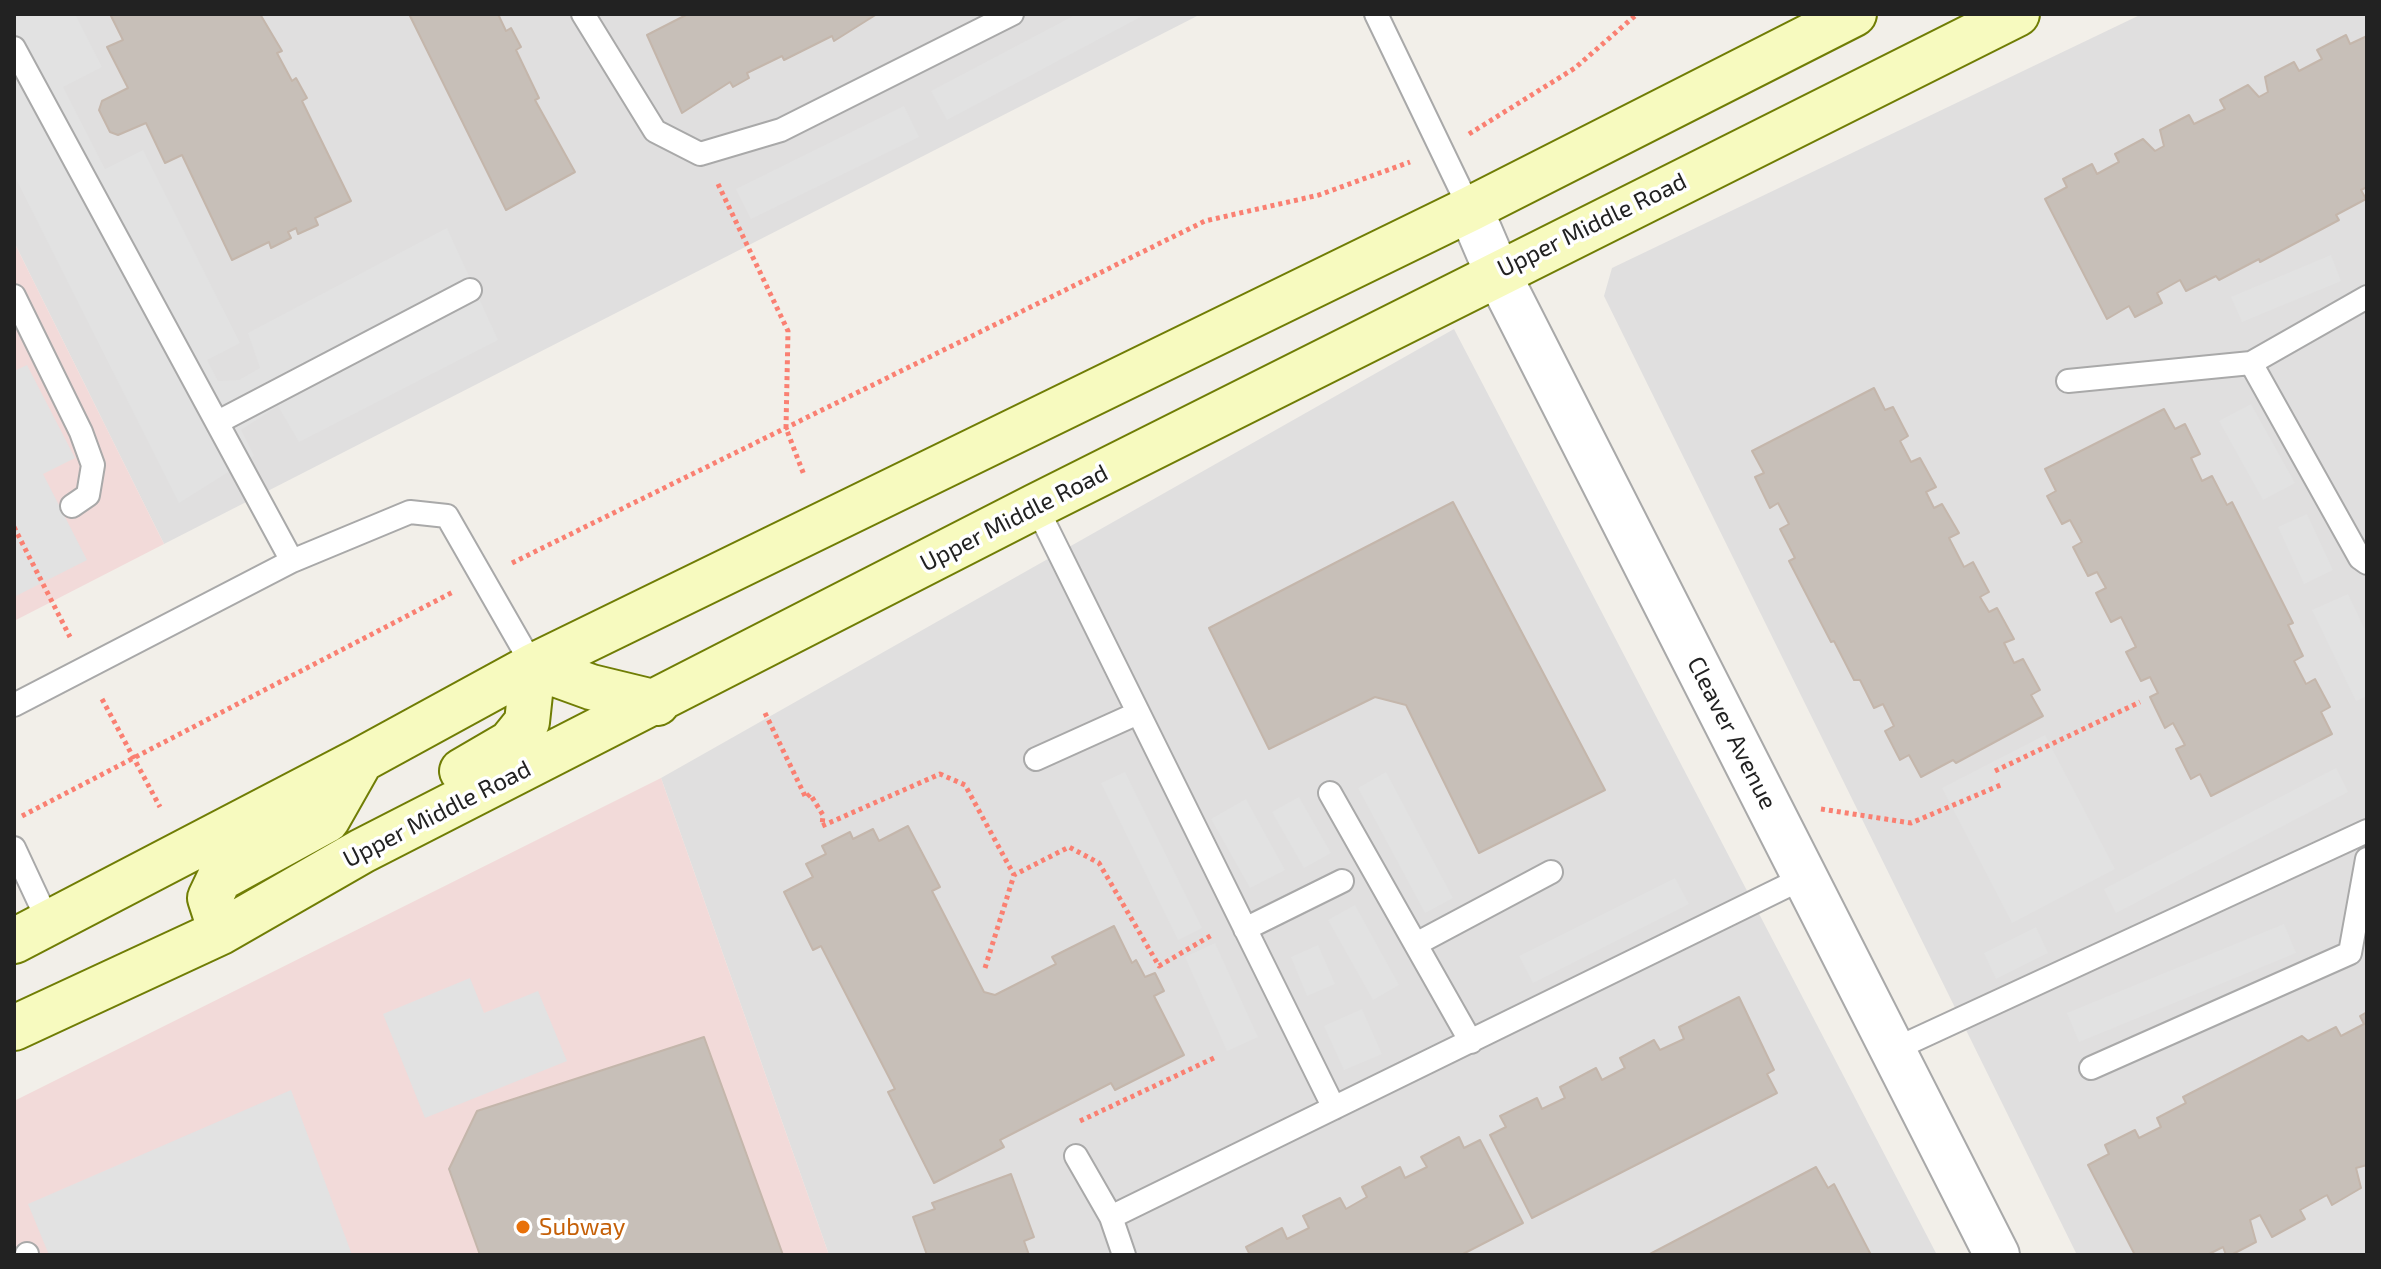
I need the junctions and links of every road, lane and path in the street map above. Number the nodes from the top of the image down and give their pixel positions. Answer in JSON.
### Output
{"nodes":[{"id":1,"x":583,"y":14,"type":"edge"},
{"id":2,"x":1012,"y":14,"type":"edge"},
{"id":3,"x":1376,"y":14,"type":"edge"},
{"id":4,"x":1637,"y":14,"type":"edge"},
{"id":5,"x":1854,"y":14,"type":"edge"},
{"id":6,"x":2017,"y":14,"type":"edge"},
{"id":7,"x":14,"y":48,"type":"edge"},
{"id":8,"x":1443,"y":150,"type":"junction"},
{"id":9,"x":700,"y":154,"type":"junction"},
{"id":10,"x":1470,"y":209,"type":"junction"},
{"id":11,"x":1497,"y":272,"type":"junction"},
{"id":12,"x":470,"y":290,"type":"dead end"},
{"id":13,"x":14,"y":296,"type":"edge"},
{"id":14,"x":2367,"y":297,"type":"edge"},
{"id":15,"x":2251,"y":363,"type":"junction"},
{"id":16,"x":2068,"y":381,"type":"dead end"},
{"id":17,"x":218,"y":422,"type":"junction"},
{"id":18,"x":786,"y":428,"type":"junction"},
{"id":19,"x":804,"y":475,"type":"dead end"},
{"id":20,"x":72,"y":506,"type":"dead end"},
{"id":21,"x":1036,"y":506,"type":"junction"},
{"id":22,"x":292,"y":561,"type":"junction"},
{"id":23,"x":516,"y":561,"type":"dead end"},
{"id":24,"x":2367,"y":563,"type":"edge"},
{"id":25,"x":452,"y":593,"type":"dead end"},
{"id":26,"x":533,"y":666,"type":"junction"},
{"id":27,"x":2140,"y":702,"type":"dead end"},
{"id":28,"x":657,"y":703,"type":"junction"},
{"id":29,"x":14,"y":705,"type":"edge"},
{"id":30,"x":765,"y":713,"type":"dead end"},
{"id":31,"x":1138,"y":713,"type":"junction"},
{"id":32,"x":1036,"y":759,"type":"dead end"},
{"id":33,"x":361,"y":760,"type":"junction"},
{"id":34,"x":1995,"y":771,"type":"dead end"},
{"id":35,"x":2003,"y":784,"type":"dead end"},
{"id":36,"x":1330,"y":793,"type":"dead end"},
{"id":37,"x":1765,"y":800,"type":"junction"},
{"id":38,"x":25,"y":813,"type":"dead end"},
{"id":39,"x":2367,"y":831,"type":"edge"},
{"id":40,"x":14,"y":848,"type":"edge"},
{"id":41,"x":362,"y":851,"type":"junction"},
{"id":42,"x":2367,"y":859,"type":"edge"},
{"id":43,"x":1551,"y":872,"type":"dead end"},
{"id":44,"x":1014,"y":875,"type":"junction"},
{"id":45,"x":1805,"y":877,"type":"junction"},
{"id":46,"x":1342,"y":881,"type":"dead end"},
{"id":47,"x":1242,"y":924,"type":"junction"},
{"id":48,"x":31,"y":932,"type":"edge"},
{"id":49,"x":221,"y":932,"type":"junction"},
{"id":50,"x":1416,"y":944,"type":"junction"},
{"id":51,"x":985,"y":968,"type":"dead end"},
{"id":52,"x":14,"y":1028,"type":"edge"},
{"id":53,"x":1471,"y":1042,"type":"junction"},
{"id":54,"x":1893,"y":1050,"type":"junction"},
{"id":55,"x":1216,"y":1057,"type":"dead end"},
{"id":56,"x":2091,"y":1068,"type":"dead end"},
{"id":57,"x":1334,"y":1108,"type":"junction"},
{"id":58,"x":1076,"y":1156,"type":"joint"},
{"id":59,"x":1111,"y":1217,"type":"junction"},
{"id":60,"x":1124,"y":1255,"type":"edge"},
{"id":61,"x":1997,"y":1255,"type":"edge"}],
"edges":[{"from":1,"to":9,"type":"lane"},
{"from":2,"to":9,"type":"lane"},
{"from":3,"to":8,"type":"lane"},
{"from":4,"to":8,"type":"path"},
{"from":5,"to":10,"type":"main road"},
{"from":6,"to":11,"type":"main road","name":"Upper Middle Road"},
{"from":7,"to":17,"type":"lane"},
{"from":8,"to":10,"type":"lane"},
{"from":8,"to":18,"type":"path"},
{"from":9,"to":18,"type":"path"},
{"from":10,"to":11,"type":"street","name":"Cleaver Avenue"},
{"from":10,"to":26,"type":"main road"},
{"from":11,"to":21,"type":"main road","name":"Upper Middle Road"},
{"from":11,"to":37,"type":"street","name":"Cleaver Avenue"},
{"from":12,"to":17,"type":"lane"},
{"from":13,"to":20,"type":"lane"},
{"from":14,"to":15,"type":"lane"},
{"from":15,"to":16,"type":"lane"},
{"from":15,"to":24,"type":"lane"},
{"from":17,"to":22,"type":"lane"},
{"from":18,"to":19,"type":"path"},
{"from":18,"to":23,"type":"path"},
{"from":21,"to":28,"type":"main road","name":"Upper Middle Road"},
{"from":21,"to":31,"type":"lane"},
{"from":22,"to":26,"type":"lane"},
{"from":22,"to":29,"type":"lane"},
{"from":25,"to":38,"type":"path"},
{"from":26,"to":28,"type":"main road"},
{"from":26,"to":33,"type":"main road"},
{"from":26,"to":41,"type":"main road"},
{"from":27,"to":34,"type":"path"},
{"from":28,"to":41,"type":"main road","name":"Upper Middle Road"},
{"from":30,"to":44,"type":"path"},
{"from":31,"to":32,"type":"lane"},
{"from":31,"to":47,"type":"lane"},
{"from":33,"to":48,"type":"main road"},
{"from":33,"to":49,"type":"main road"},
{"from":35,"to":37,"type":"path"},
{"from":36,"to":50,"type":"lane"},
{"from":37,"to":45,"type":"street","name":"Cleaver Avenue"},
{"from":39,"to":54,"type":"lane"},
{"from":40,"to":48,"type":"lane"},
{"from":41,"to":49,"type":"main road","name":"Upper Middle Road"},
{"from":42,"to":56,"type":"lane"},
{"from":43,"to":50,"type":"lane"},
{"from":44,"to":47,"type":"path"},
{"from":44,"to":51,"type":"path"},
{"from":45,"to":53,"type":"lane"},
{"from":45,"to":54,"type":"street","name":"Cleaver Avenue"},
{"from":46,"to":47,"type":"lane"},
{"from":47,"to":57,"type":"lane"},
{"from":49,"to":52,"type":"main road","name":"Upper Middle Road"},
{"from":50,"to":53,"type":"lane"},
{"from":53,"to":57,"type":"lane"},
{"from":54,"to":61,"type":"street","name":"Cleaver Avenue"},
{"from":55,"to":58,"type":"path"},
{"from":57,"to":59,"type":"lane"},
{"from":58,"to":59,"type":"lane"},
{"from":59,"to":60,"type":"lane"}]}
